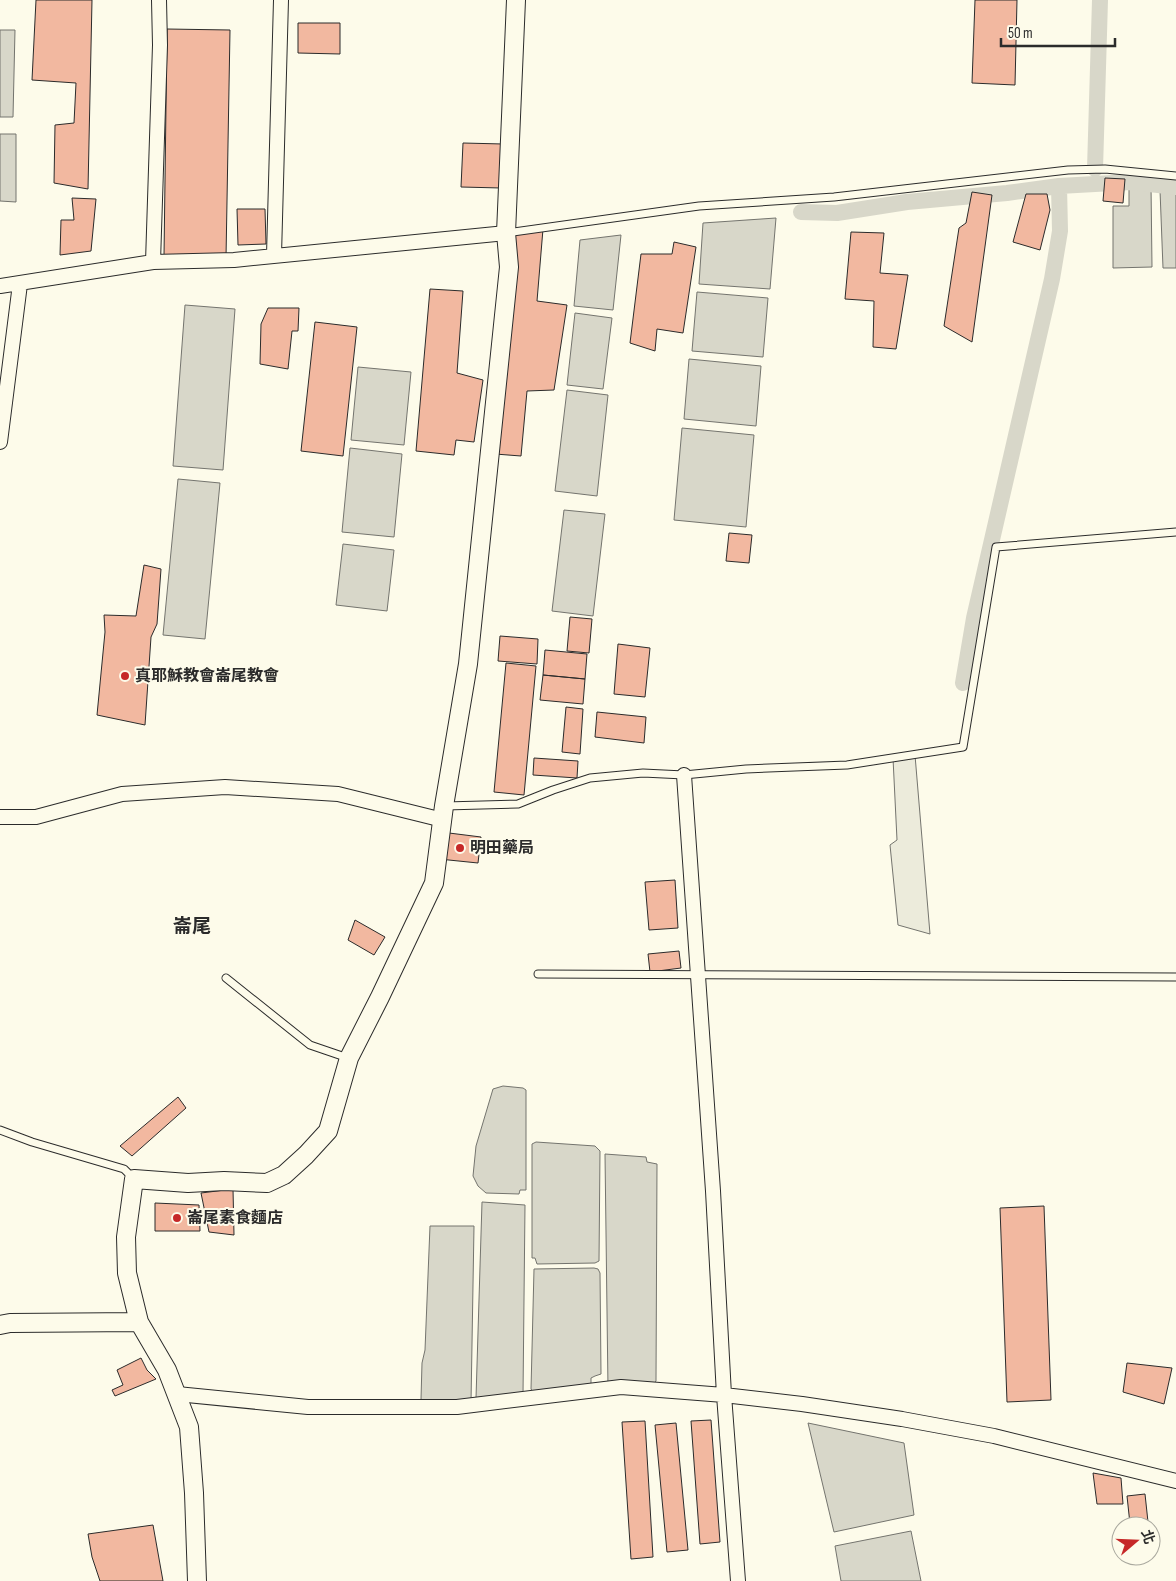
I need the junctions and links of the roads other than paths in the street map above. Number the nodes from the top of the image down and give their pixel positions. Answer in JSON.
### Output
{"nodes":[{"id":1,"x":159,"y":0,"type":"edge"},
{"id":2,"x":281,"y":0,"type":"edge"},
{"id":3,"x":516,"y":0,"type":"edge"},
{"id":4,"x":1176,"y":176,"type":"edge"},
{"id":5,"x":506,"y":233,"type":"junction"},
{"id":6,"x":274,"y":255,"type":"junction"},
{"id":7,"x":153,"y":262,"type":"junction"},
{"id":8,"x":20,"y":284,"type":"junction"},
{"id":9,"x":0,"y":286,"type":"edge"},
{"id":10,"x":0,"y":442,"type":"edge"},
{"id":11,"x":1176,"y":532,"type":"edge"},
{"id":12,"x":684,"y":775,"type":"junction"},
{"id":13,"x":444,"y":813,"type":"junction"},
{"id":14,"x":0,"y":817,"type":"edge"},
{"id":15,"x":538,"y":974,"type":"dead end"},
{"id":16,"x":697,"y":975,"type":"junction"},
{"id":17,"x":1176,"y":977,"type":"edge"},
{"id":18,"x":226,"y":978,"type":"dead end"},
{"id":19,"x":349,"y":1058,"type":"junction"},
{"id":20,"x":0,"y":1130,"type":"edge"},
{"id":21,"x":134,"y":1180,"type":"junction"},
{"id":22,"x":139,"y":1322,"type":"junction"},
{"id":23,"x":0,"y":1325,"type":"edge"},
{"id":24,"x":177,"y":1394,"type":"junction"},
{"id":25,"x":724,"y":1395,"type":"junction"},
{"id":26,"x":1176,"y":1481,"type":"edge"},
{"id":27,"x":197,"y":1581,"type":"edge"},
{"id":28,"x":738,"y":1581,"type":"edge"}],
"edges":[{"from":1,"to":7,"type":"street"},
{"from":2,"to":6,"type":"street"},
{"from":3,"to":5,"type":"street"},
{"from":4,"to":5,"type":"lane"},
{"from":5,"to":6,"type":"street"},
{"from":5,"to":13,"type":"street"},
{"from":6,"to":7,"type":"street"},
{"from":7,"to":8,"type":"street"},
{"from":8,"to":9,"type":"street"},
{"from":8,"to":10,"type":"street"},
{"from":11,"to":12,"type":"lane"},
{"from":12,"to":13,"type":"lane"},
{"from":12,"to":16,"type":"street"},
{"from":13,"to":14,"type":"street"},
{"from":13,"to":19,"type":"street"},
{"from":15,"to":16,"type":"lane"},
{"from":16,"to":17,"type":"lane"},
{"from":16,"to":25,"type":"street"},
{"from":18,"to":19,"type":"lane"},
{"from":19,"to":21,"type":"street"},
{"from":20,"to":21,"type":"lane"},
{"from":21,"to":22,"type":"street"},
{"from":22,"to":23,"type":"street"},
{"from":22,"to":24,"type":"street"},
{"from":24,"to":25,"type":"street"},
{"from":24,"to":27,"type":"street"},
{"from":25,"to":26,"type":"street"},
{"from":25,"to":28,"type":"street"}]}
